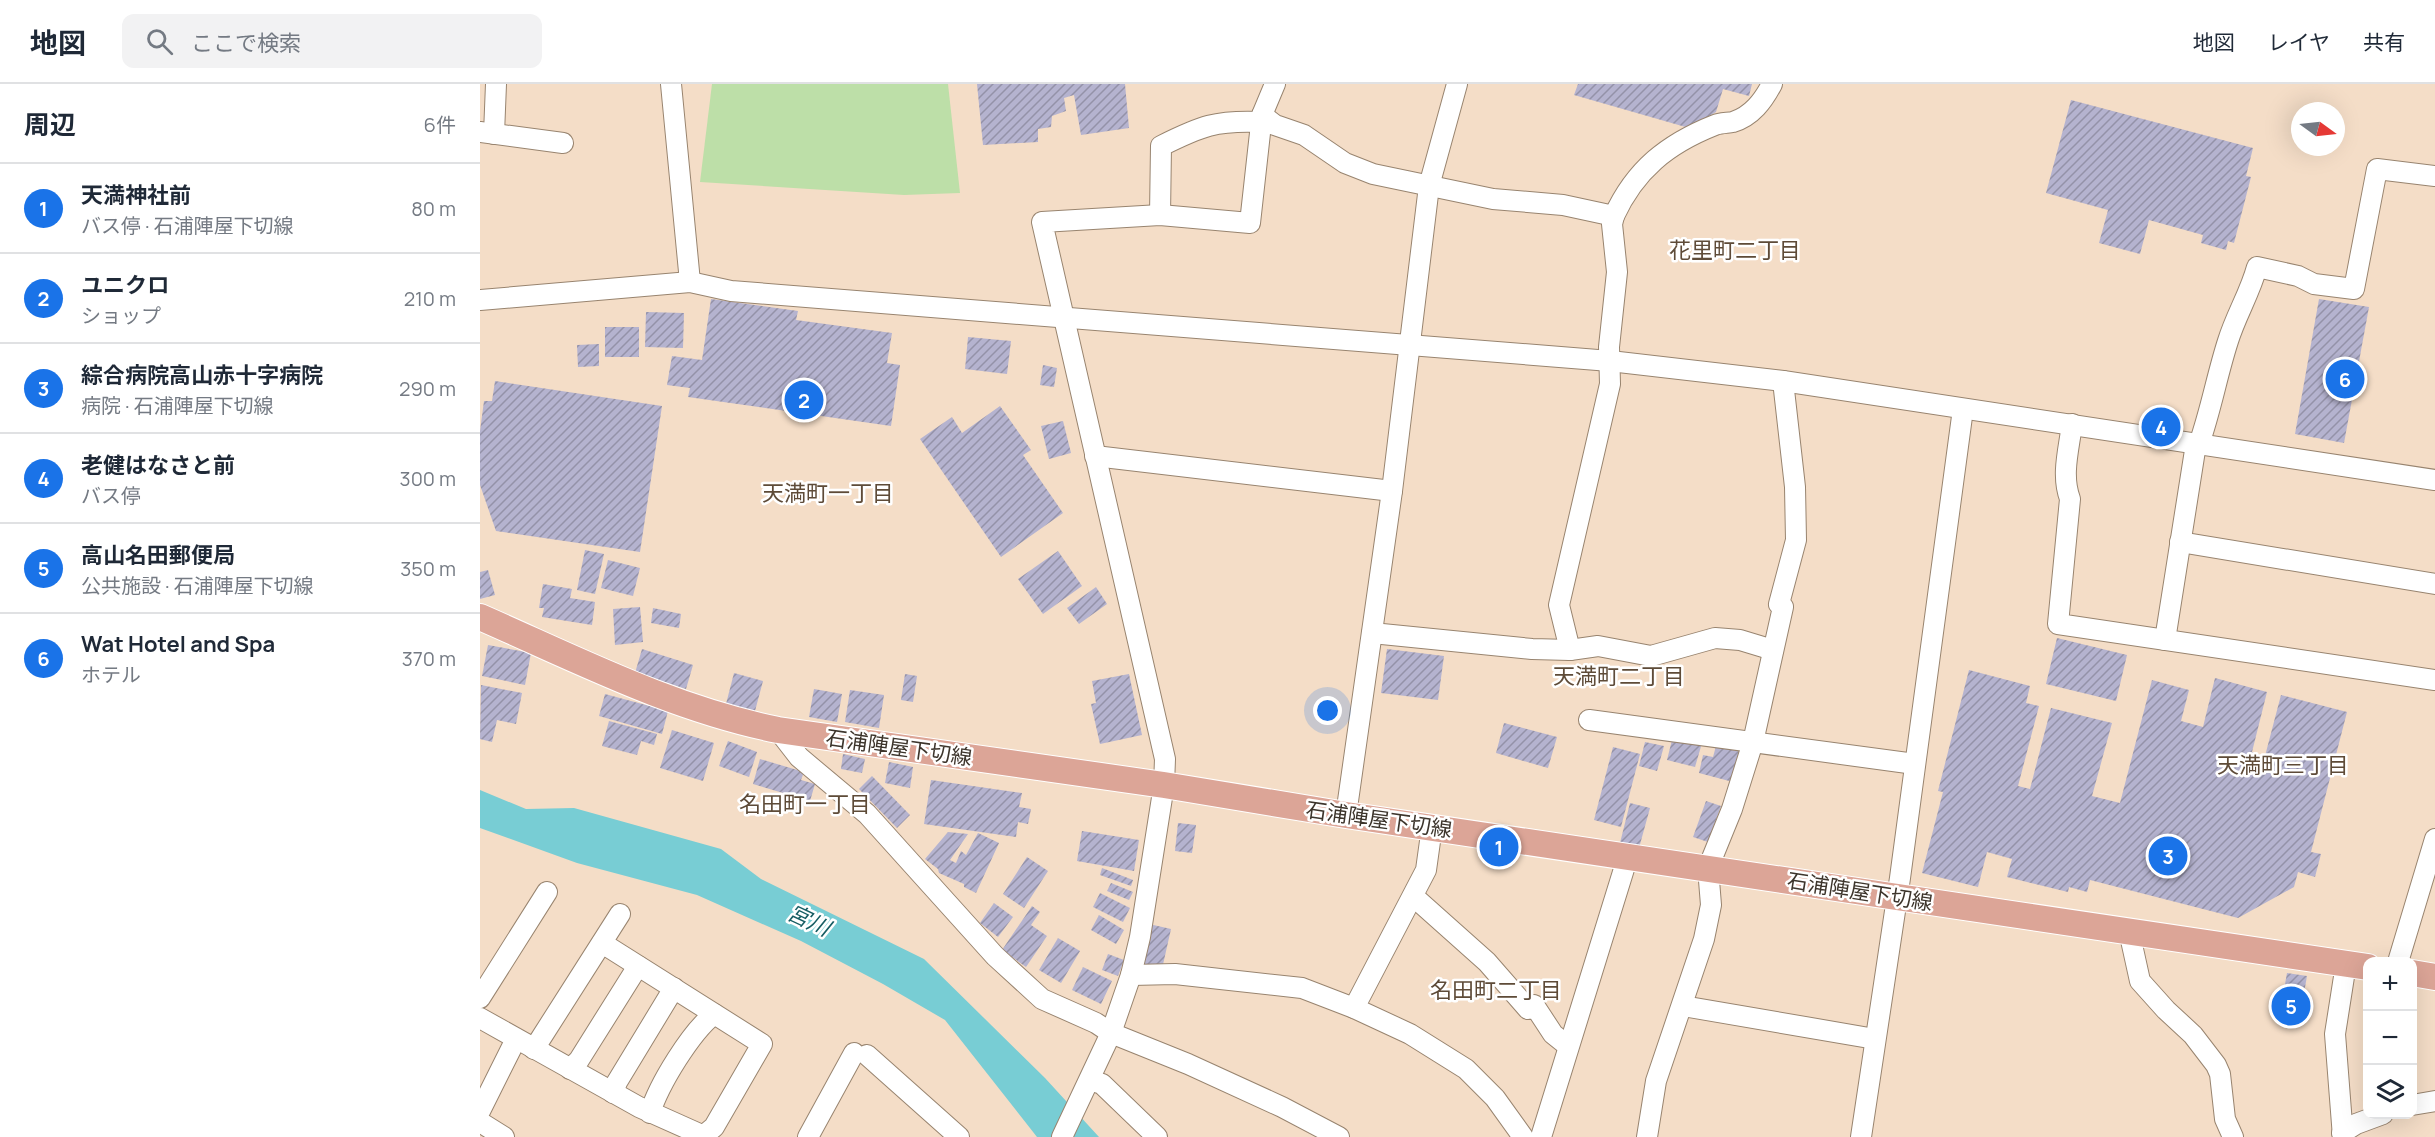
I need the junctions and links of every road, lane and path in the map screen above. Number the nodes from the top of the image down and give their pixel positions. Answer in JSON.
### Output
{"nodes":[{"id":1,"x":496,"y":84,"type":"edge"},
{"id":2,"x":671,"y":84,"type":"edge"},
{"id":3,"x":1275,"y":84,"type":"edge"},
{"id":4,"x":1457,"y":84,"type":"edge"},
{"id":5,"x":1772,"y":84,"type":"edge"},
{"id":6,"x":1262,"y":118,"type":"junction"},
{"id":7,"x":487,"y":133,"type":"edge"},
{"id":8,"x":563,"y":143,"type":"dead end"},
{"id":9,"x":2435,"y":176,"type":"edge"},
{"id":10,"x":1429,"y":186,"type":"junction"},
{"id":11,"x":1160,"y":215,"type":"junction"},
{"id":12,"x":1614,"y":216,"type":"junction"},
{"id":13,"x":690,"y":282,"type":"junction"},
{"id":14,"x":480,"y":300,"type":"edge"},
{"id":15,"x":1062,"y":319,"type":"junction"},
{"id":16,"x":1410,"y":346,"type":"junction"},
{"id":17,"x":1610,"y":361,"type":"junction"},
{"id":18,"x":1783,"y":381,"type":"junction"},
{"id":19,"x":1963,"y":409,"type":"junction"},
{"id":20,"x":2072,"y":424,"type":"junction"},
{"id":21,"x":2198,"y":444,"type":"junction"},
{"id":22,"x":1095,"y":456,"type":"junction"},
{"id":23,"x":2435,"y":480,"type":"edge"},
{"id":24,"x":1392,"y":491,"type":"junction"},
{"id":25,"x":2180,"y":542,"type":"junction"},
{"id":26,"x":2435,"y":584,"type":"edge"},
{"id":27,"x":480,"y":617,"type":"edge"},
{"id":28,"x":1371,"y":633,"type":"junction"},
{"id":29,"x":2165,"y":640,"type":"junction"},
{"id":30,"x":1570,"y":650,"type":"junction"},
{"id":31,"x":1773,"y":650,"type":"junction"},
{"id":32,"x":2435,"y":680,"type":"edge"},
{"id":33,"x":1589,"y":720,"type":"dead end"},
{"id":34,"x":778,"y":730,"type":"junction"},
{"id":35,"x":1753,"y":742,"type":"junction"},
{"id":36,"x":1915,"y":764,"type":"junction"},
{"id":37,"x":1164,"y":785,"type":"junction"},
{"id":38,"x":1346,"y":815,"type":"junction"},
{"id":39,"x":1432,"y":827,"type":"junction"},
{"id":40,"x":2435,"y":840,"type":"edge"},
{"id":41,"x":1628,"y":856,"type":"junction"},
{"id":42,"x":1708,"y":868,"type":"junction"},
{"id":43,"x":547,"y":892,"type":"dead end"},
{"id":44,"x":1413,"y":896,"type":"junction"},
{"id":45,"x":1897,"y":897,"type":"junction"},
{"id":46,"x":620,"y":914,"type":"dead end"},
{"id":47,"x":2129,"y":932,"type":"junction"},
{"id":48,"x":602,"y":943,"type":"junction"},
{"id":49,"x":2400,"y":957,"type":"edge"},
{"id":50,"x":2357,"y":965,"type":"edge"},
{"id":51,"x":638,"y":966,"type":"junction"},
{"id":52,"x":2417,"y":974,"type":"edge"},
{"id":53,"x":1131,"y":975,"type":"junction"},
{"id":54,"x":2435,"y":977,"type":"edge"},
{"id":55,"x":674,"y":988,"type":"junction"},
{"id":56,"x":480,"y":998,"type":"edge"},
{"id":57,"x":1683,"y":1006,"type":"junction"},
{"id":58,"x":1354,"y":1008,"type":"junction"},
{"id":59,"x":714,"y":1014,"type":"junction"},
{"id":60,"x":480,"y":1018,"type":"edge"},
{"id":61,"x":1111,"y":1033,"type":"junction"},
{"id":62,"x":516,"y":1038,"type":"junction"},
{"id":63,"x":1875,"y":1039,"type":"junction"},
{"id":64,"x":1568,"y":1046,"type":"junction"},
{"id":65,"x":534,"y":1049,"type":"junction"},
{"id":66,"x":570,"y":1069,"type":"junction"},
{"id":67,"x":1089,"y":1083,"type":"junction"},
{"id":68,"x":613,"y":1093,"type":"junction"},
{"id":69,"x":2435,"y":1101,"type":"edge"},
{"id":70,"x":2417,"y":1104,"type":"edge"},
{"id":71,"x":480,"y":1112,"type":"edge"},
{"id":72,"x":650,"y":1113,"type":"junction"},
{"id":73,"x":2370,"y":1119,"type":"edge"},
{"id":74,"x":480,"y":1122,"type":"edge"},
{"id":75,"x":1653,"y":1135,"type":"edge"},
{"id":76,"x":2342,"y":1135,"type":"edge"},
{"id":77,"x":504,"y":1137,"type":"edge"},
{"id":78,"x":704,"y":1137,"type":"edge"},
{"id":79,"x":808,"y":1137,"type":"edge"},
{"id":80,"x":959,"y":1137,"type":"edge"},
{"id":81,"x":1062,"y":1137,"type":"edge"},
{"id":82,"x":1157,"y":1137,"type":"edge"},
{"id":83,"x":1339,"y":1137,"type":"edge"},
{"id":84,"x":1522,"y":1137,"type":"edge"},
{"id":85,"x":1541,"y":1137,"type":"edge"},
{"id":86,"x":1861,"y":1137,"type":"edge"},
{"id":87,"x":2233,"y":1137,"type":"edge"}],
"edges":[{"from":1,"to":7,"type":"street"},
{"from":2,"to":13,"type":"street"},
{"from":3,"to":6,"type":"street"},
{"from":4,"to":10,"type":"street"},
{"from":5,"to":12,"type":"street"},
{"from":6,"to":10,"type":"street"},
{"from":6,"to":11,"type":"street"},
{"from":6,"to":11,"type":"street"},
{"from":7,"to":8,"type":"street"},
{"from":9,"to":21,"type":"street"},
{"from":10,"to":12,"type":"street"},
{"from":10,"to":16,"type":"street"},
{"from":11,"to":15,"type":"street"},
{"from":12,"to":17,"type":"street"},
{"from":13,"to":14,"type":"street"},
{"from":13,"to":15,"type":"street"},
{"from":15,"to":16,"type":"street"},
{"from":15,"to":22,"type":"street"},
{"from":16,"to":17,"type":"street"},
{"from":16,"to":24,"type":"street"},
{"from":17,"to":18,"type":"street"},
{"from":17,"to":30,"type":"street"},
{"from":18,"to":19,"type":"street"},
{"from":18,"to":31,"type":"street"},
{"from":19,"to":20,"type":"street"},
{"from":19,"to":36,"type":"street"},
{"from":20,"to":21,"type":"street"},
{"from":20,"to":29,"type":"street"},
{"from":21,"to":23,"type":"street"},
{"from":21,"to":25,"type":"street"},
{"from":22,"to":24,"type":"street"},
{"from":22,"to":37,"type":"street"},
{"from":24,"to":28,"type":"street"},
{"from":25,"to":26,"type":"street"},
{"from":25,"to":29,"type":"street"},
{"from":27,"to":34,"type":"main road","name":"石浦陣屋下切線"},
{"from":28,"to":30,"type":"street"},
{"from":28,"to":38,"type":"street"},
{"from":29,"to":32,"type":"street"},
{"from":30,"to":31,"type":"street"},
{"from":31,"to":35,"type":"street"},
{"from":33,"to":35,"type":"street"},
{"from":34,"to":37,"type":"main road","name":"石浦陣屋下切線"},
{"from":34,"to":61,"type":"street"},
{"from":35,"to":36,"type":"street"},
{"from":35,"to":42,"type":"street"},
{"from":36,"to":45,"type":"street"},
{"from":37,"to":38,"type":"main road","name":"石浦陣屋下切線"},
{"from":37,"to":53,"type":"street"},
{"from":38,"to":39,"type":"main road","name":"石浦陣屋下切線"},
{"from":39,"to":41,"type":"main road","name":"石浦陣屋下切線"},
{"from":39,"to":44,"type":"street"},
{"from":40,"to":49,"type":"street"},
{"from":41,"to":42,"type":"main road","name":"石浦陣屋下切線"},
{"from":41,"to":64,"type":"street"},
{"from":42,"to":45,"type":"main road","name":"石浦陣屋下切線"},
{"from":42,"to":57,"type":"street"},
{"from":43,"to":56,"type":"street"},
{"from":44,"to":58,"type":"street"},
{"from":44,"to":64,"type":"street"},
{"from":45,"to":47,"type":"main road","name":"石浦陣屋下切線"},
{"from":45,"to":63,"type":"street"},
{"from":46,"to":48,"type":"street"},
{"from":47,"to":50,"type":"main road","name":"石浦陣屋下切線"},
{"from":47,"to":87,"type":"street"},
{"from":48,"to":51,"type":"street"},
{"from":48,"to":65,"type":"street"},
{"from":50,"to":76,"type":"street"},
{"from":51,"to":55,"type":"street"},
{"from":51,"to":66,"type":"street"},
{"from":52,"to":54,"type":"main road"},
{"from":53,"to":58,"type":"street"},
{"from":53,"to":61,"type":"street"},
{"from":55,"to":59,"type":"street"},
{"from":55,"to":68,"type":"street"},
{"from":57,"to":63,"type":"street"},
{"from":57,"to":75,"type":"street"},
{"from":58,"to":84,"type":"street"},
{"from":59,"to":72,"type":"street"},
{"from":59,"to":78,"type":"street"},
{"from":60,"to":62,"type":"street"},
{"from":61,"to":67,"type":"street"},
{"from":61,"to":83,"type":"street"},
{"from":62,"to":65,"type":"street"},
{"from":62,"to":71,"type":"street"},
{"from":63,"to":86,"type":"street"},
{"from":64,"to":85,"type":"street"},
{"from":65,"to":66,"type":"street"},
{"from":66,"to":68,"type":"street"},
{"from":67,"to":81,"type":"street"},
{"from":67,"to":82,"type":"street"},
{"from":68,"to":72,"type":"street"},
{"from":69,"to":70,"type":"street"},
{"from":72,"to":78,"type":"street"},
{"from":73,"to":76,"type":"street"},
{"from":74,"to":77,"type":"street"},
{"from":79,"to":80,"type":"street"}]}
